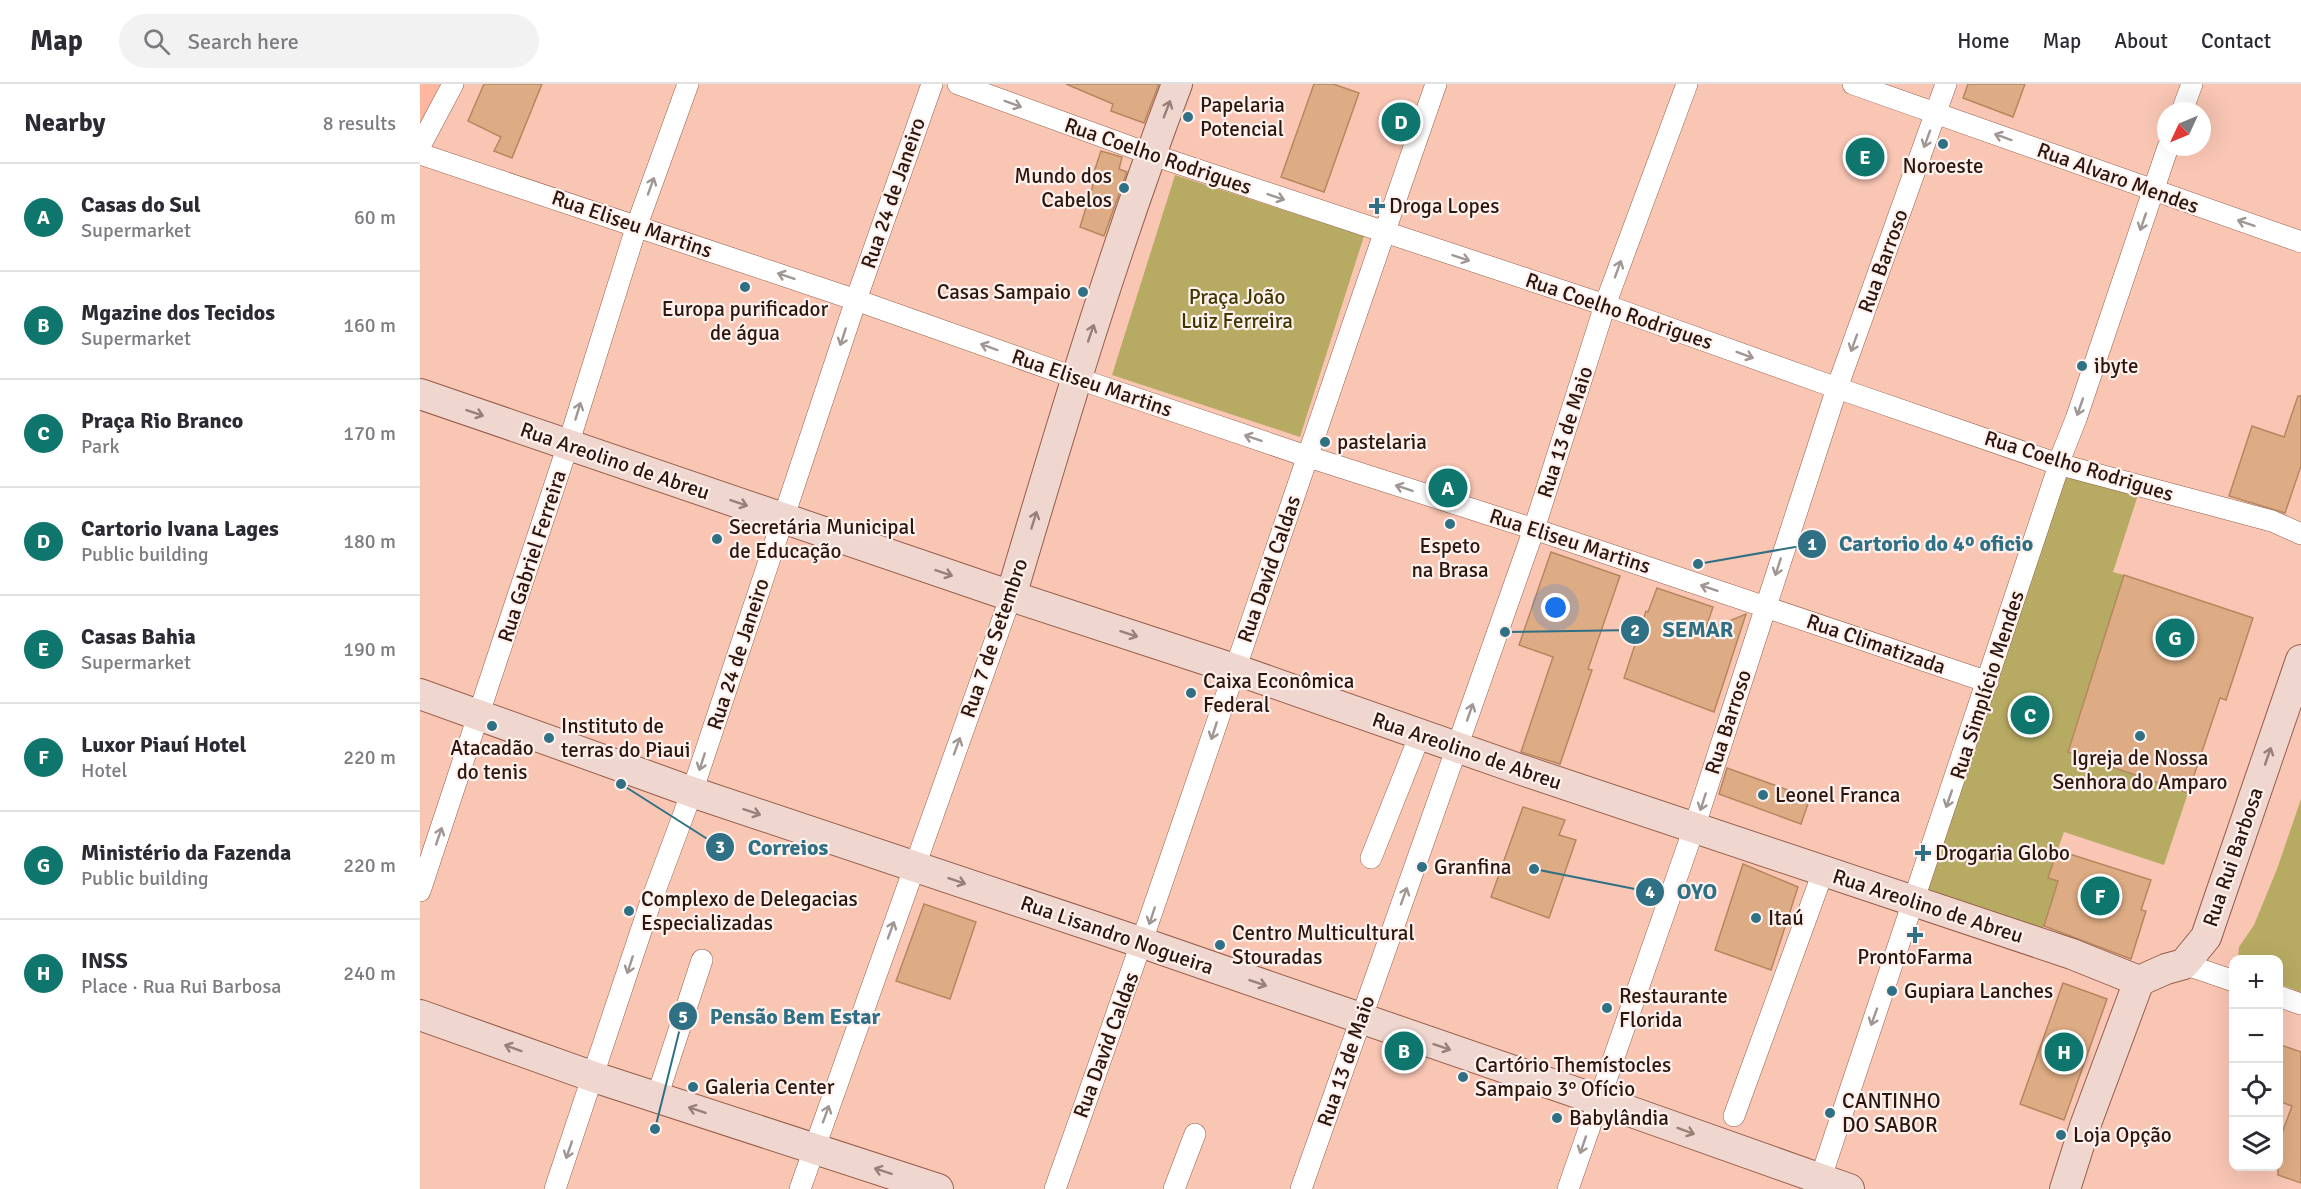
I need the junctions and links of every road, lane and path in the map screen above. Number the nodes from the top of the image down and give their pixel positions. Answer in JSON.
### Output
{"nodes":[{"id":1,"x":453,"y":84,"type":"edge"},
{"id":2,"x":688,"y":84,"type":"edge"},
{"id":3,"x":932,"y":84,"type":"edge"},
{"id":4,"x":958,"y":84,"type":"edge"},
{"id":5,"x":1177,"y":84,"type":"edge"},
{"id":6,"x":1436,"y":84,"type":"edge"},
{"id":7,"x":1687,"y":84,"type":"edge"},
{"id":8,"x":1853,"y":84,"type":"edge"},
{"id":9,"x":1946,"y":84,"type":"edge"},
{"id":10,"x":2192,"y":84,"type":"edge"},
{"id":11,"x":2185,"y":102,"type":"edge"},
{"id":12,"x":1936,"y":112,"type":"junction"},
{"id":13,"x":420,"y":146,"type":"edge"},
{"id":14,"x":420,"y":154,"type":"edge"},
{"id":15,"x":1150,"y":154,"type":"junction"},
{"id":16,"x":2165,"y":156,"type":"edge"},
{"id":17,"x":2153,"y":191,"type":"junction"},
{"id":18,"x":637,"y":225,"type":"junction"},
{"id":19,"x":1384,"y":233,"type":"junction"},
{"id":20,"x":2301,"y":242,"type":"edge"},
{"id":21,"x":855,"y":300,"type":"junction"},
{"id":22,"x":1605,"y":304,"type":"junction"},
{"id":23,"x":1076,"y":378,"type":"junction"},
{"id":24,"x":1837,"y":388,"type":"junction"},
{"id":25,"x":420,"y":394,"type":"edge"},
{"id":26,"x":568,"y":445,"type":"junction"},
{"id":27,"x":1309,"y":457,"type":"junction"},
{"id":28,"x":2058,"y":464,"type":"junction"},
{"id":29,"x":783,"y":518,"type":"junction"},
{"id":30,"x":1534,"y":529,"type":"junction"},
{"id":31,"x":2292,"y":530,"type":"edge"},
{"id":32,"x":2301,"y":550,"type":"edge"},
{"id":33,"x":1011,"y":596,"type":"junction"},
{"id":34,"x":1765,"y":606,"type":"junction"},
{"id":35,"x":2301,"y":660,"type":"edge"},
{"id":36,"x":1234,"y":669,"type":"junction"},
{"id":37,"x":1988,"y":682,"type":"junction"},
{"id":38,"x":420,"y":694,"type":"edge"},
{"id":39,"x":480,"y":715,"type":"junction"},
{"id":40,"x":1420,"y":735,"type":"junction"},
{"id":41,"x":1457,"y":748,"type":"junction"},
{"id":42,"x":692,"y":792,"type":"junction"},
{"id":43,"x":1694,"y":828,"type":"junction"},
{"id":44,"x":1371,"y":858,"type":"dead end"},
{"id":45,"x":914,"y":866,"type":"junction"},
{"id":46,"x":1823,"y":872,"type":"junction"},
{"id":47,"x":420,"y":891,"type":"edge"},
{"id":48,"x":1912,"y":902,"type":"junction"},
{"id":49,"x":1143,"y":943,"type":"junction"},
{"id":50,"x":702,"y":960,"type":"dead end"},
{"id":51,"x":2184,"y":964,"type":"junction"},
{"id":52,"x":2229,"y":979,"type":"edge"},
{"id":53,"x":2139,"y":981,"type":"junction"},
{"id":54,"x":2283,"y":998,"type":"edge"},
{"id":55,"x":2301,"y":1004,"type":"edge"},
{"id":56,"x":420,"y":1015,"type":"edge"},
{"id":57,"x":1360,"y":1019,"type":"junction"},
{"id":58,"x":594,"y":1077,"type":"junction"},
{"id":59,"x":657,"y":1097,"type":"junction"},
{"id":60,"x":1598,"y":1100,"type":"junction"},
{"id":61,"x":1734,"y":1116,"type":"dead end"},
{"id":62,"x":1195,"y":1134,"type":"dead end"},
{"id":63,"x":814,"y":1148,"type":"junction"},
{"id":64,"x":1818,"y":1184,"type":"edge"},
{"id":65,"x":555,"y":1189,"type":"edge"},
{"id":66,"x":800,"y":1189,"type":"edge"},
{"id":67,"x":938,"y":1189,"type":"edge"},
{"id":68,"x":1055,"y":1189,"type":"edge"},
{"id":69,"x":1174,"y":1189,"type":"edge"},
{"id":70,"x":1301,"y":1189,"type":"edge"},
{"id":71,"x":1568,"y":1189,"type":"edge"},
{"id":72,"x":1849,"y":1189,"type":"edge"},
{"id":73,"x":2065,"y":1189,"type":"edge"}],
"edges":[{"from":1,"to":13,"type":"street"},
{"from":18,"to":2,"type":"street","name":"Rua Gabriel Ferreira","one_way":true},
{"from":3,"to":21,"type":"street","name":"Rua 24 de Janeiro"},
{"from":4,"to":15,"type":"street","name":"Rua Coelho Rodrigues","one_way":true},
{"from":15,"to":5,"type":"street","name":"Rua 7 de Setembro","one_way":true},
{"from":6,"to":19,"type":"street","name":"Rua David Caldas"},
{"from":22,"to":7,"type":"street","name":"Rua 13 de Maio","one_way":true},
{"from":8,"to":12,"type":"street","name":"Rua Alvaro Mendes"},
{"from":9,"to":12,"type":"street","name":"Rua Barroso"},
{"from":10,"to":11,"type":"street"},
{"from":17,"to":12,"type":"street","name":"Rua Alvaro Mendes","one_way":true},
{"from":12,"to":24,"type":"street","name":"Rua Barroso","one_way":true},
{"from":14,"to":18,"type":"street","name":"Rua Eliseu Martins"},
{"from":15,"to":19,"type":"street","name":"Rua Coelho Rodrigues","one_way":true},
{"from":23,"to":15,"type":"street","name":"Rua 7 de Setembro","one_way":true},
{"from":16,"to":17,"type":"street","name":"Rua Simplício Mendes"},
{"from":20,"to":17,"type":"street","name":"Rua Alvaro Mendes","one_way":true},
{"from":17,"to":28,"type":"street","name":"Rua Simplício Mendes","one_way":true},
{"from":21,"to":18,"type":"street","name":"Rua Eliseu Martins","one_way":true},
{"from":26,"to":18,"type":"street","name":"Rua Gabriel Ferreira","one_way":true},
{"from":19,"to":22,"type":"street","name":"Rua Coelho Rodrigues","one_way":true},
{"from":19,"to":27,"type":"street","name":"Rua David Caldas"},
{"from":23,"to":21,"type":"street","name":"Rua Eliseu Martins","one_way":true},
{"from":21,"to":29,"type":"street","name":"Rua 24 de Janeiro","one_way":true},
{"from":22,"to":24,"type":"street","name":"Rua Coelho Rodrigues","one_way":true},
{"from":22,"to":30,"type":"street","name":"Rua 13 de Maio"},
{"from":27,"to":23,"type":"street","name":"Rua Eliseu Martins","one_way":true},
{"from":33,"to":23,"type":"street","name":"Rua 7 de Setembro","one_way":true},
{"from":24,"to":28,"type":"street","name":"Rua Coelho Rodrigues"},
{"from":24,"to":34,"type":"street","name":"Rua Barroso","one_way":true},
{"from":25,"to":26,"type":"street","name":"Rua Areolino de Abreu","one_way":true},
{"from":26,"to":29,"type":"street","name":"Rua Areolino de Abreu","one_way":true},
{"from":26,"to":39,"type":"street","name":"Rua Gabriel Ferreira"},
{"from":30,"to":27,"type":"street","name":"Rua Eliseu Martins","one_way":true},
{"from":27,"to":36,"type":"street","name":"Rua David Caldas"},
{"from":28,"to":31,"type":"street","name":"Rua Coelho Rodrigues"},
{"from":28,"to":37,"type":"street","name":"Rua Simplício Mendes"},
{"from":29,"to":33,"type":"street","name":"Rua Areolino de Abreu","one_way":true},
{"from":29,"to":42,"type":"street","name":"Rua 24 de Janeiro","one_way":true},
{"from":34,"to":30,"type":"street","name":"Rua Eliseu Martins","one_way":true},
{"from":41,"to":30,"type":"street","name":"Rua 13 de Maio","one_way":true},
{"from":31,"to":32,"type":"street","name":"Rua Coelho Rodrigues"},
{"from":33,"to":36,"type":"street","name":"Rua Areolino de Abreu","one_way":true},
{"from":45,"to":33,"type":"street","name":"Rua 7 de Setembro","one_way":true},
{"from":34,"to":37,"type":"street","name":"Rua Climatizada"},
{"from":34,"to":43,"type":"street","name":"Rua Barroso","one_way":true},
{"from":51,"to":35,"type":"street","name":"Rua Rui Barbosa","one_way":true},
{"from":36,"to":40,"type":"street","name":"Rua Areolino de Abreu"},
{"from":36,"to":49,"type":"street","name":"Rua David Caldas","one_way":true},
{"from":37,"to":48,"type":"street","name":"Rua Simplício Mendes","one_way":true},
{"from":38,"to":39,"type":"street","name":"Rua Lisandro Nogueira"},
{"from":39,"to":42,"type":"street","name":"Rua Lisandro Nogueira"},
{"from":47,"to":39,"type":"street","name":"Rua Gabriel Ferreira","one_way":true},
{"from":40,"to":41,"type":"street","name":"Rua Areolino de Abreu"},
{"from":40,"to":44,"type":"street"},
{"from":41,"to":43,"type":"street","name":"Rua Areolino de Abreu"},
{"from":57,"to":41,"type":"street","name":"Rua 13 de Maio","one_way":true},
{"from":42,"to":45,"type":"street","name":"Rua Lisandro Nogueira","one_way":true},
{"from":42,"to":58,"type":"street","name":"Rua 24 de Janeiro","one_way":true},
{"from":43,"to":46,"type":"street","name":"Rua Areolino de Abreu"},
{"from":43,"to":60,"type":"street","name":"Rua Barroso"},
{"from":45,"to":49,"type":"street","name":"Rua Lisandro Nogueira","one_way":true},
{"from":63,"to":45,"type":"street","name":"Rua 7 de Setembro","one_way":true},
{"from":46,"to":48,"type":"street","name":"Rua Areolino de Abreu"},
{"from":46,"to":61,"type":"street"},
{"from":48,"to":53,"type":"street","name":"Rua Areolino de Abreu"},
{"from":48,"to":64,"type":"street","name":"Rua Simplício Mendes","one_way":true},
{"from":49,"to":57,"type":"street","name":"Rua Lisandro Nogueira","one_way":true},
{"from":49,"to":68,"type":"street","name":"Rua David Caldas"},
{"from":50,"to":59,"type":"street"},
{"from":51,"to":52,"type":"street"},
{"from":51,"to":53,"type":"street"},
{"from":53,"to":73,"type":"street"},
{"from":54,"to":55,"type":"street"},
{"from":58,"to":56,"type":"street","one_way":true},
{"from":57,"to":60,"type":"street","name":"Rua Lisandro Nogueira","one_way":true},
{"from":57,"to":70,"type":"street","name":"Rua 13 de Maio"},
{"from":58,"to":59,"type":"street"},
{"from":58,"to":65,"type":"street","name":"Rua 24 de Janeiro","one_way":true},
{"from":63,"to":59,"type":"street","one_way":true},
{"from":60,"to":64,"type":"street","name":"Rua Lisandro Nogueira","one_way":true},
{"from":60,"to":71,"type":"street","name":"Rua Barroso","one_way":true},
{"from":62,"to":69,"type":"street"},
{"from":63,"to":66,"type":"street","name":"Rua 7 de Setembro"},
{"from":67,"to":63,"type":"street","one_way":true},
{"from":64,"to":72,"type":"street","name":"Rua Lisandro Nogueira"}]}
